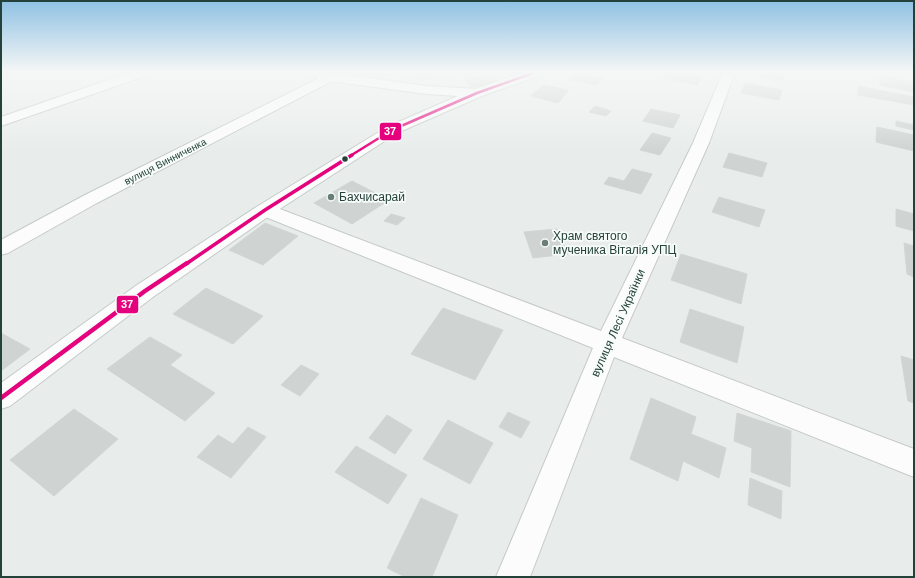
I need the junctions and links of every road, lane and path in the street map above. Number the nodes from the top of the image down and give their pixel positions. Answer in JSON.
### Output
{"nodes":[{"id":1,"x":67,"y":99,"type":"edge"},
{"id":2,"x":286,"y":99,"type":"edge"},
{"id":3,"x":463,"y":99,"type":"edge"},
{"id":4,"x":718,"y":99,"type":"edge"},
{"id":5,"x":1,"y":122,"type":"edge"},
{"id":6,"x":265,"y":210,"type":"junction"},
{"id":7,"x":1,"y":248,"type":"edge"},
{"id":8,"x":607,"y":344,"type":"junction"},
{"id":9,"x":1,"y":398,"type":"edge"},
{"id":10,"x":914,"y":463,"type":"edge"},
{"id":11,"x":513,"y":577,"type":"edge"}],
"edges":[{"from":1,"to":5,"type":"street"},
{"from":2,"to":7,"type":"street","name":"вулиця Винниченка"},
{"from":3,"to":6,"type":"street"},
{"from":4,"to":8,"type":"street","name":"вулиця Лесі Українки"},
{"from":6,"to":8,"type":"street"},
{"from":6,"to":9,"type":"street"},
{"from":8,"to":10,"type":"street"},
{"from":8,"to":11,"type":"street","name":"вулиця Лесі Українки"}]}
